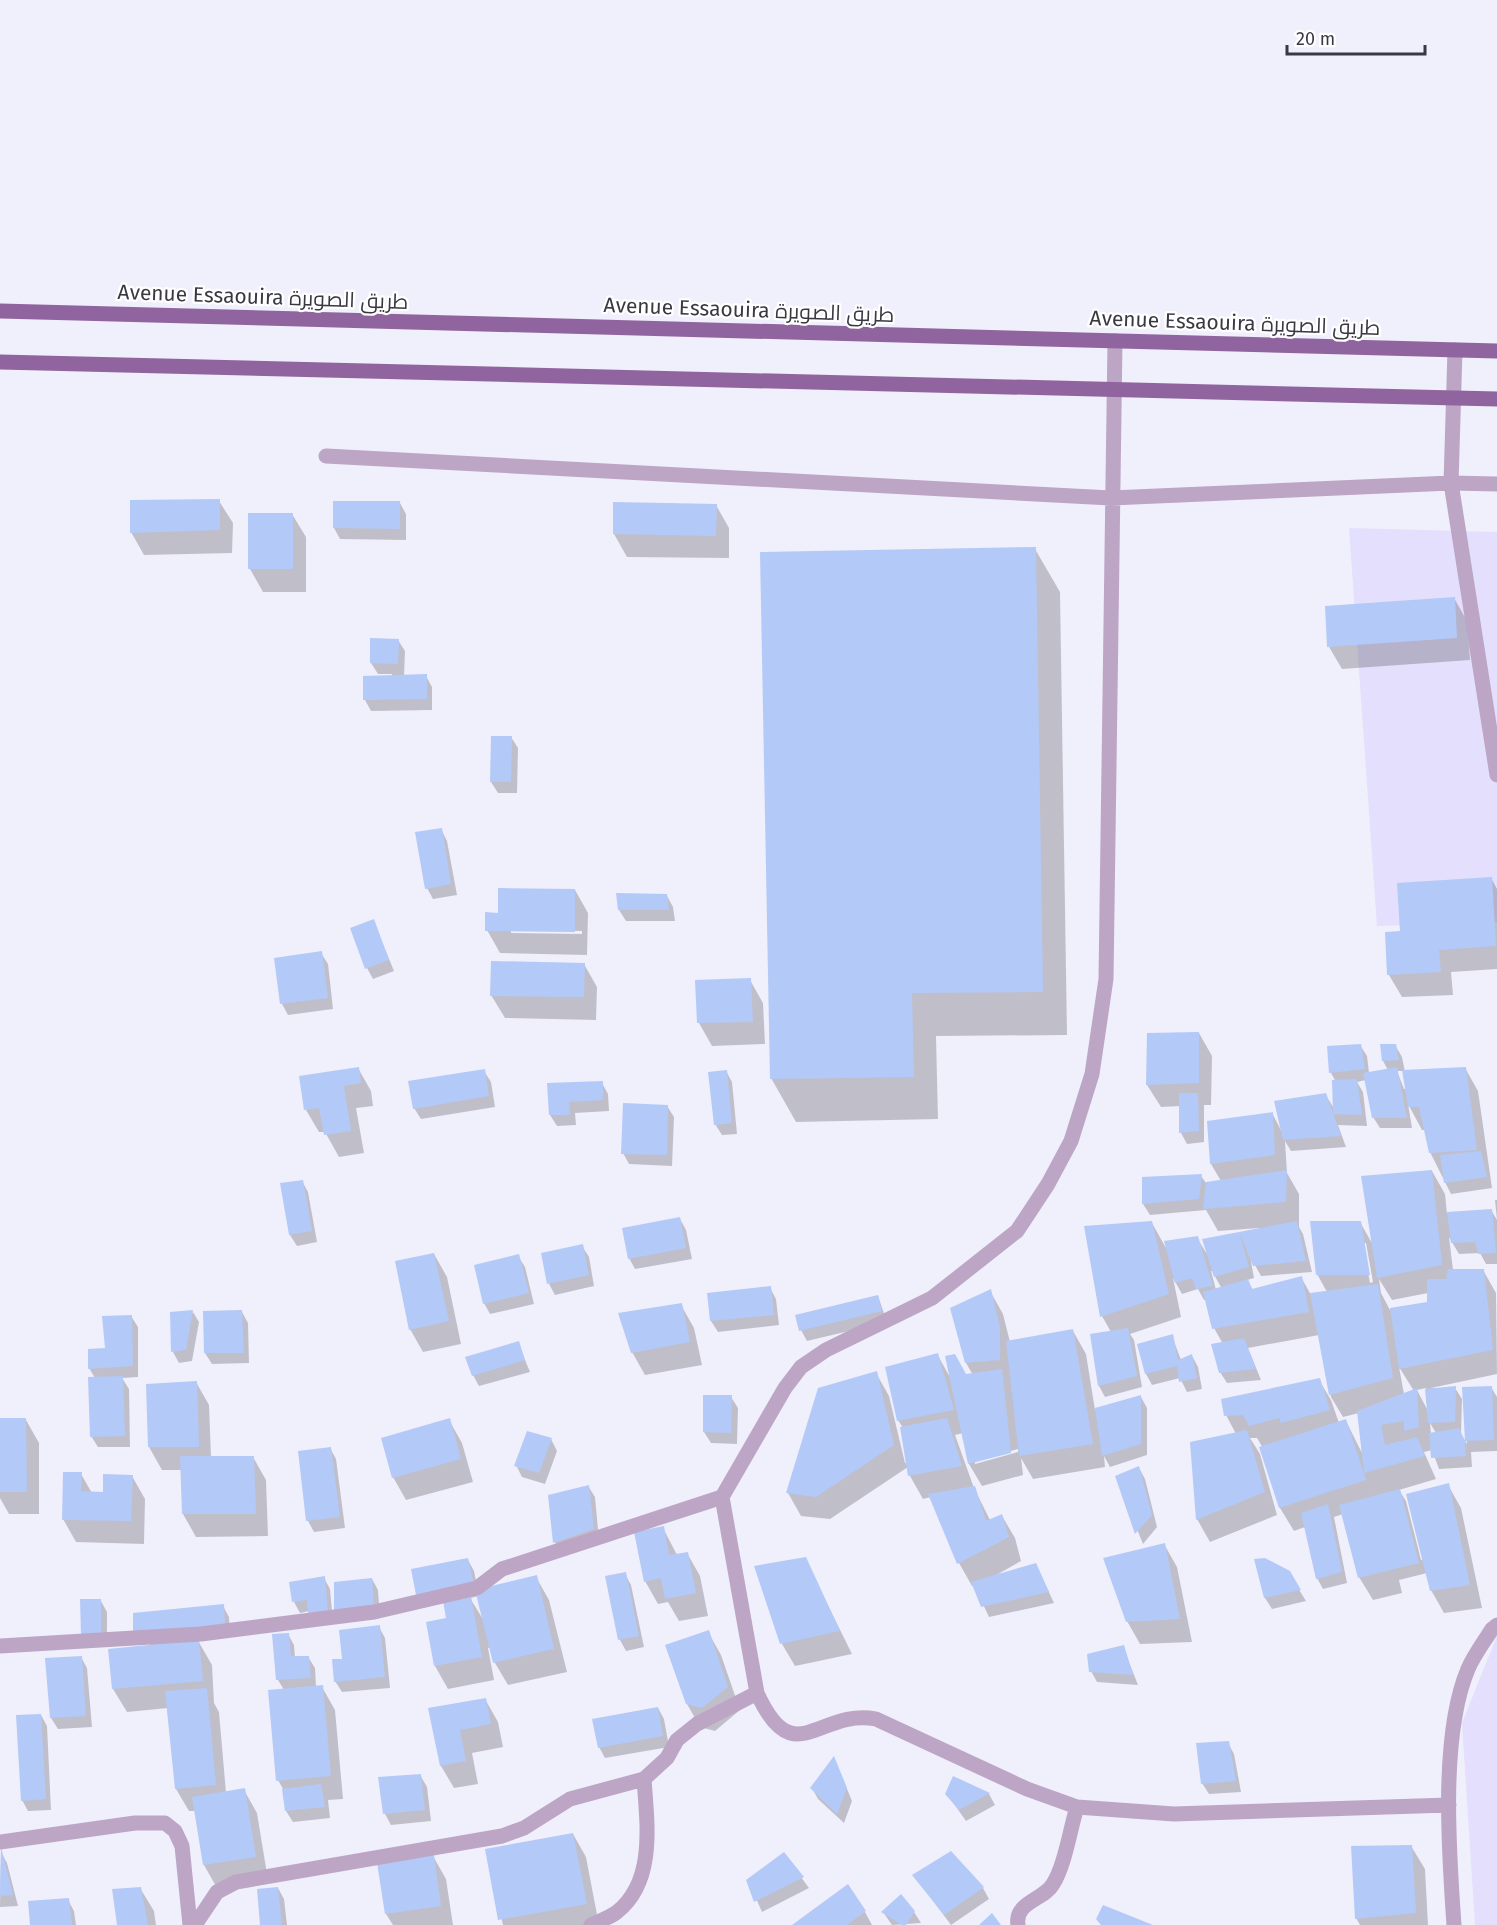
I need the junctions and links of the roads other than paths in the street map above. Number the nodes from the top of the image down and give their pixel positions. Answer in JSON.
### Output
{"nodes":[{"id":1,"x":0,"y":311,"type":"edge"},
{"id":2,"x":1115,"y":341,"type":"junction"},
{"id":3,"x":1455,"y":350,"type":"junction"},
{"id":4,"x":1497,"y":351,"type":"edge"},
{"id":5,"x":0,"y":362,"type":"edge"},
{"id":6,"x":1114,"y":391,"type":"junction"},
{"id":7,"x":1454,"y":398,"type":"junction"},
{"id":8,"x":1497,"y":399,"type":"edge"},
{"id":9,"x":326,"y":456,"type":"dead end"},
{"id":10,"x":1451,"y":483,"type":"junction"},
{"id":11,"x":1497,"y":484,"type":"edge"},
{"id":12,"x":1111,"y":498,"type":"junction"},
{"id":13,"x":1497,"y":775,"type":"edge"},
{"id":14,"x":722,"y":1497,"type":"junction"},
{"id":15,"x":1497,"y":1625,"type":"edge"},
{"id":16,"x":0,"y":1646,"type":"edge"},
{"id":17,"x":757,"y":1693,"type":"junction"},
{"id":18,"x":644,"y":1779,"type":"junction"},
{"id":19,"x":1449,"y":1805,"type":"junction"},
{"id":20,"x":1077,"y":1807,"type":"junction"},
{"id":21,"x":0,"y":1842,"type":"edge"},
{"id":22,"x":193,"y":1925,"type":"edge"},
{"id":23,"x":591,"y":1925,"type":"edge"},
{"id":24,"x":1018,"y":1925,"type":"edge"},
{"id":25,"x":1454,"y":1925,"type":"edge"}],
"edges":[{"from":1,"to":2,"type":"main road","name":"Avenue Essaouira طريق الصويرة"},
{"from":2,"to":3,"type":"main road","name":"Avenue Essaouira طريق الصويرة"},
{"from":2,"to":6,"type":"street"},
{"from":3,"to":4,"type":"main road","name":"Avenue Essaouira طريق الصويرة"},
{"from":3,"to":7,"type":"street"},
{"from":5,"to":6,"type":"main road"},
{"from":6,"to":7,"type":"main road"},
{"from":6,"to":12,"type":"street"},
{"from":7,"to":8,"type":"main road"},
{"from":7,"to":10,"type":"street"},
{"from":9,"to":12,"type":"street"},
{"from":10,"to":11,"type":"street"},
{"from":10,"to":12,"type":"street"},
{"from":10,"to":13,"type":"street"},
{"from":12,"to":14,"type":"street"},
{"from":14,"to":16,"type":"street"},
{"from":14,"to":17,"type":"street"},
{"from":15,"to":19,"type":"street"},
{"from":17,"to":18,"type":"street"},
{"from":17,"to":20,"type":"street"},
{"from":18,"to":22,"type":"street"},
{"from":18,"to":23,"type":"street"},
{"from":19,"to":20,"type":"street"},
{"from":19,"to":25,"type":"street"},
{"from":20,"to":24,"type":"street"},
{"from":21,"to":22,"type":"street"}]}
